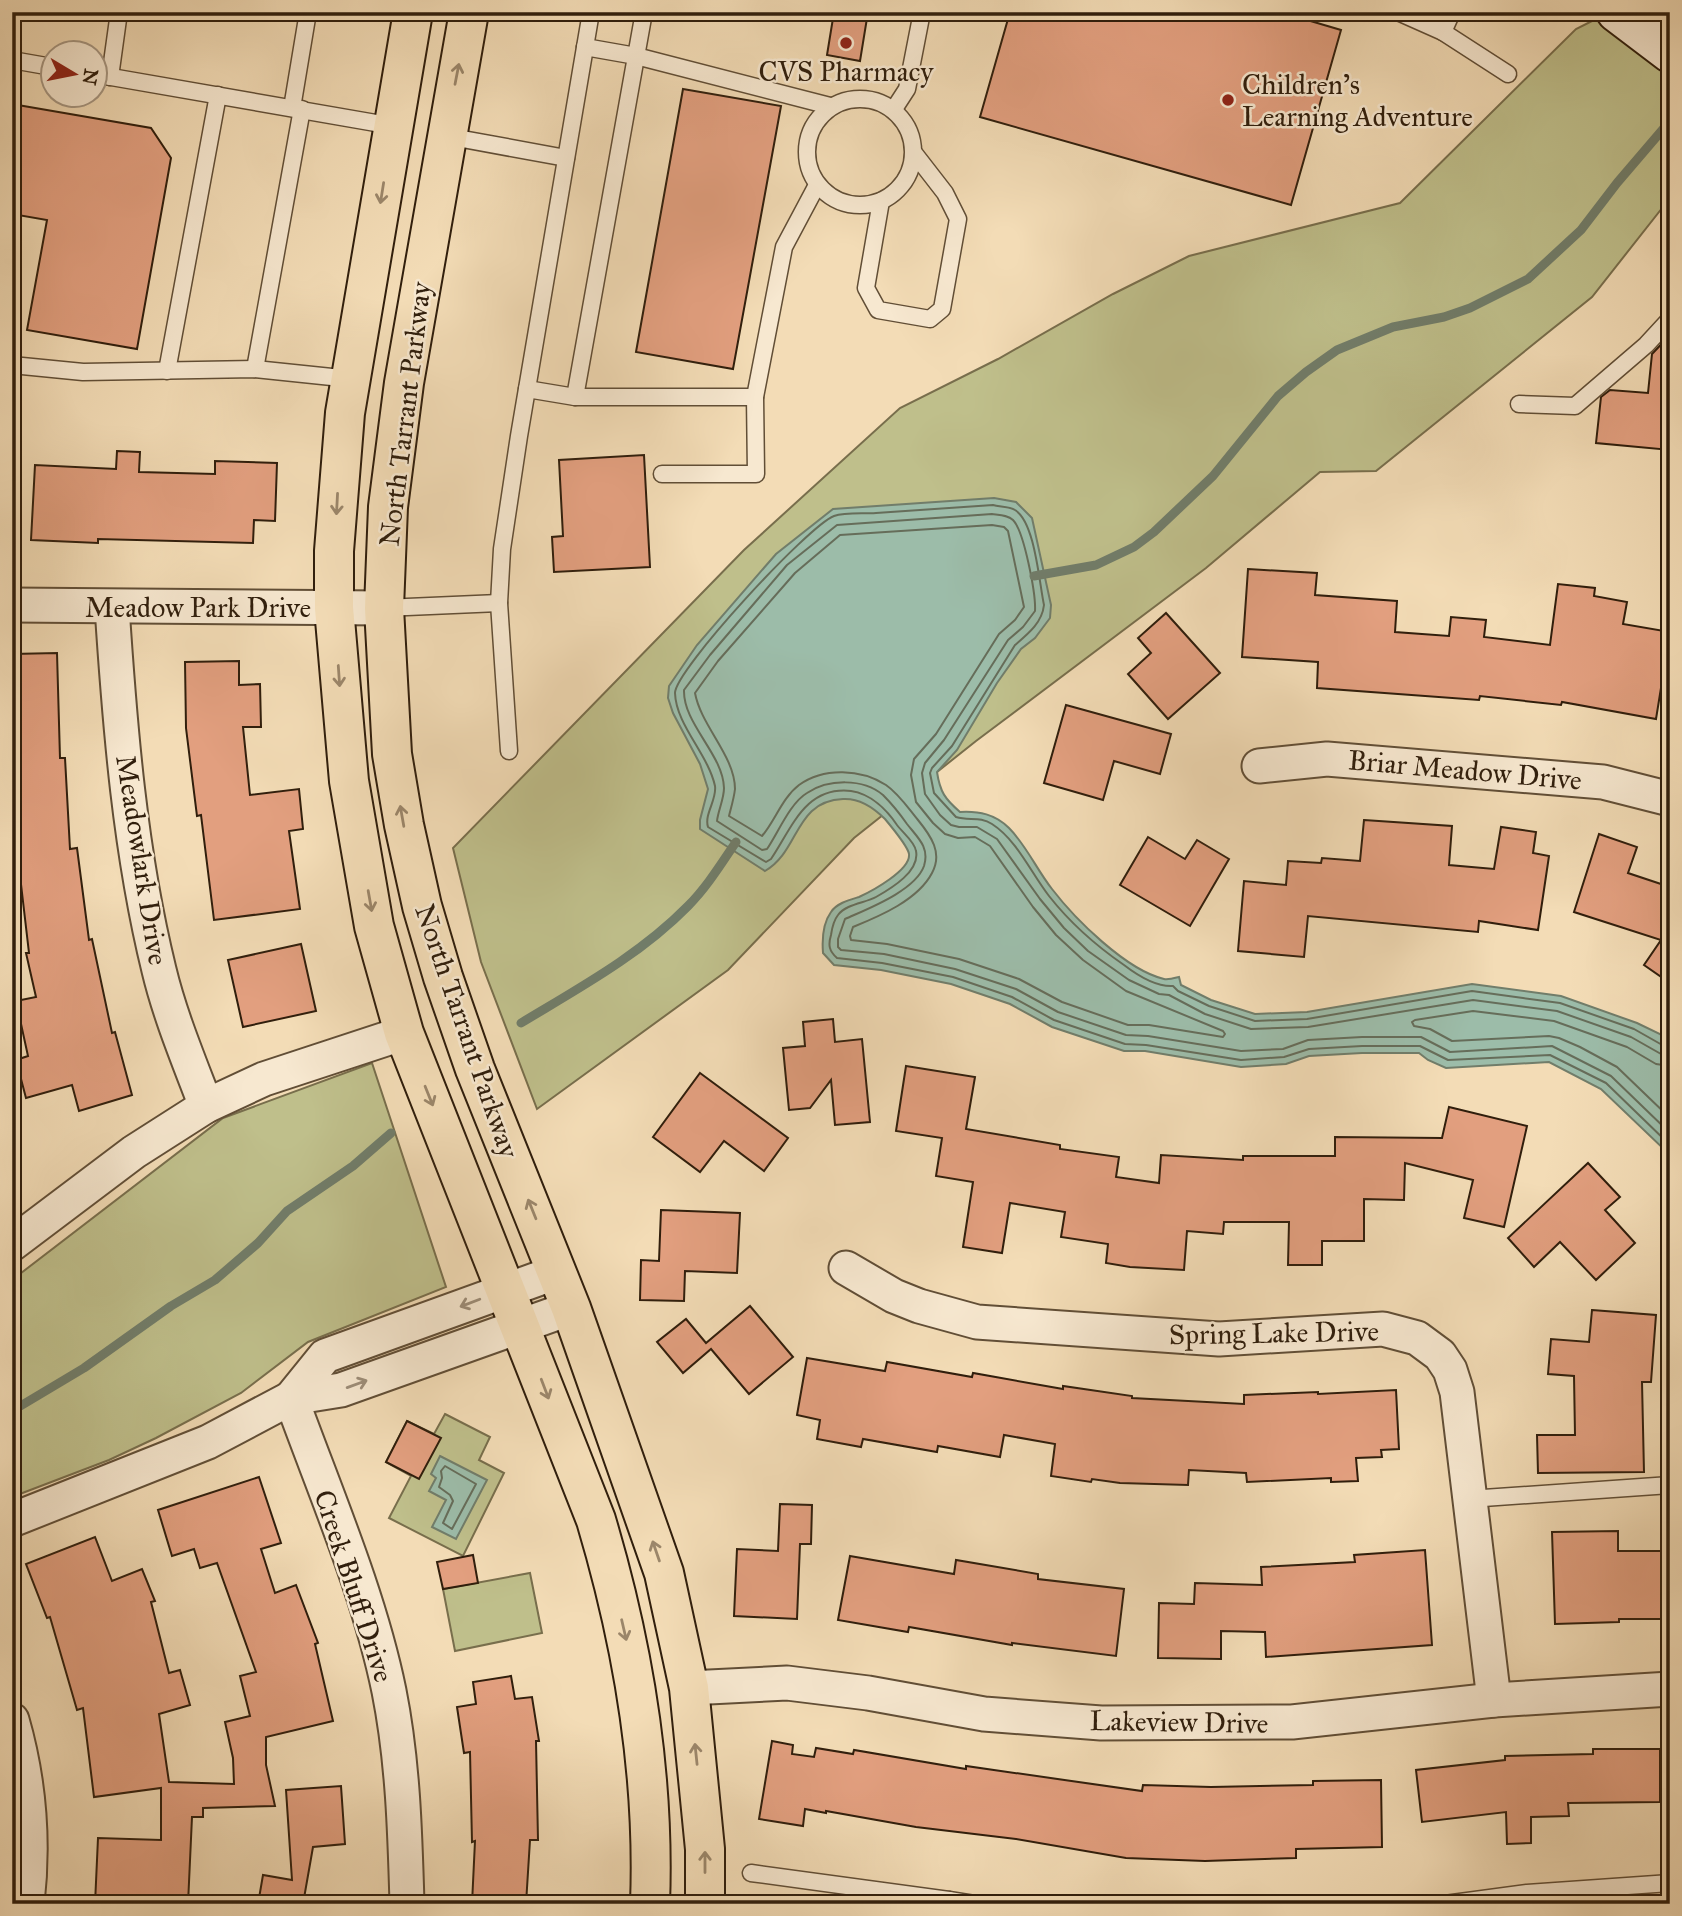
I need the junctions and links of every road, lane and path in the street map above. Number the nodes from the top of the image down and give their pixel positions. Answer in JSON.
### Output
{"nodes":[{"id":1,"x":119,"y":12,"type":"edge"},
{"id":2,"x":308,"y":12,"type":"edge"},
{"id":3,"x":413,"y":12,"type":"edge"},
{"id":4,"x":469,"y":12,"type":"edge"},
{"id":5,"x":591,"y":12,"type":"edge"},
{"id":6,"x":644,"y":12,"type":"edge"},
{"id":7,"x":922,"y":12,"type":"edge"},
{"id":8,"x":1398,"y":12,"type":"edge"},
{"id":9,"x":1452,"y":12,"type":"edge"},
{"id":10,"x":1616,"y":12,"type":"edge"},
{"id":11,"x":1443,"y":32,"type":"junction"},
{"id":12,"x":585,"y":47,"type":"junction"},
{"id":13,"x":108,"y":53,"type":"edge"},
{"id":14,"x":1670,"y":53,"type":"edge"},
{"id":15,"x":636,"y":56,"type":"junction"},
{"id":16,"x":12,"y":60,"type":"edge"},
{"id":17,"x":38,"y":65,"type":"edge"},
{"id":18,"x":1508,"y":74,"type":"dead end"},
{"id":19,"x":108,"y":77,"type":"edge"},
{"id":20,"x":218,"y":95,"type":"junction"},
{"id":21,"x":830,"y":106,"type":"junction"},
{"id":22,"x":297,"y":109,"type":"junction"},
{"id":23,"x":894,"y":109,"type":"junction"},
{"id":24,"x":393,"y":126,"type":"junction"},
{"id":25,"x":446,"y":136,"type":"junction"},
{"id":26,"x":914,"y":153,"type":"junction"},
{"id":27,"x":566,"y":158,"type":"junction"},
{"id":28,"x":817,"y":185,"type":"junction"},
{"id":29,"x":881,"y":201,"type":"junction"},
{"id":30,"x":1670,"y":318,"type":"edge"},
{"id":31,"x":12,"y":365,"type":"edge"},
{"id":32,"x":256,"y":369,"type":"junction"},
{"id":33,"x":167,"y":370,"type":"junction"},
{"id":34,"x":351,"y":379,"type":"junction"},
{"id":35,"x":527,"y":389,"type":"junction"},
{"id":36,"x":575,"y":397,"type":"junction"},
{"id":37,"x":755,"y":397,"type":"junction"},
{"id":38,"x":1519,"y":404,"type":"dead end"},
{"id":39,"x":662,"y":474,"type":"dead end"},
{"id":40,"x":499,"y":603,"type":"junction"},
{"id":41,"x":12,"y":605,"type":"edge"},
{"id":42,"x":112,"y":607,"type":"junction"},
{"id":43,"x":334,"y":608,"type":"junction"},
{"id":44,"x":384,"y":608,"type":"junction"},
{"id":45,"x":509,"y":751,"type":"dead end"},
{"id":46,"x":1259,"y":766,"type":"dead end"},
{"id":47,"x":1670,"y":799,"type":"edge"},
{"id":48,"x":404,"y":1033,"type":"junction"},
{"id":49,"x":206,"y":1105,"type":"junction"},
{"id":50,"x":12,"y":1244,"type":"edge"},
{"id":51,"x":846,"y":1268,"type":"dead end"},
{"id":52,"x":557,"y":1272,"type":"junction"},
{"id":53,"x":506,"y":1289,"type":"junction"},
{"id":54,"x":571,"y":1308,"type":"junction"},
{"id":55,"x":520,"y":1326,"type":"junction"},
{"id":56,"x":291,"y":1398,"type":"junction"},
{"id":57,"x":1670,"y":1485,"type":"edge"},
{"id":58,"x":1469,"y":1499,"type":"junction"},
{"id":59,"x":12,"y":1520,"type":"edge"},
{"id":60,"x":689,"y":1688,"type":"junction"},
{"id":61,"x":1670,"y":1689,"type":"edge"},
{"id":62,"x":1494,"y":1700,"type":"junction"},
{"id":63,"x":12,"y":1720,"type":"edge"},
{"id":64,"x":751,"y":1872,"type":"dead end"},
{"id":65,"x":1670,"y":1883,"type":"edge"},
{"id":66,"x":949,"y":1902,"type":"edge"},
{"id":67,"x":27,"y":1904,"type":"edge"},
{"id":68,"x":407,"y":1904,"type":"edge"},
{"id":69,"x":650,"y":1904,"type":"edge"},
{"id":70,"x":705,"y":1904,"type":"edge"},
{"id":71,"x":974,"y":1904,"type":"edge"},
{"id":72,"x":1446,"y":1904,"type":"edge"}],
"edges":[{"from":1,"to":13,"type":"lane"},
{"from":2,"to":22,"type":"lane"},
{"from":3,"to":24,"type":"main road","name":"North Tarrant Parkway"},
{"from":25,"to":4,"type":"main road","name":"North Tarrant Parkway","one_way":true},
{"from":5,"to":12,"type":"lane"},
{"from":6,"to":15,"type":"lane"},
{"from":7,"to":23,"type":"lane"},
{"from":8,"to":11,"type":"lane"},
{"from":9,"to":11,"type":"lane"},
{"from":10,"to":14,"type":"main road"},
{"from":11,"to":18,"type":"lane"},
{"from":12,"to":15,"type":"lane"},
{"from":12,"to":27,"type":"lane"},
{"from":15,"to":21,"type":"lane"},
{"from":15,"to":36,"type":"lane"},
{"from":16,"to":17,"type":"lane"},
{"from":19,"to":20,"type":"lane"},
{"from":20,"to":22,"type":"lane"},
{"from":20,"to":33,"type":"lane"},
{"from":21,"to":23,"type":"lane"},
{"from":21,"to":28,"type":"lane"},
{"from":22,"to":24,"type":"lane"},
{"from":22,"to":32,"type":"lane"},
{"from":23,"to":26,"type":"lane"},
{"from":24,"to":25,"type":"main road"},
{"from":24,"to":34,"type":"main road","name":"North Tarrant Parkway","one_way":true},
{"from":25,"to":27,"type":"lane"},
{"from":25,"to":44,"type":"main road","name":"North Tarrant Parkway"},
{"from":26,"to":29,"type":"lane"},
{"from":26,"to":29,"type":"lane"},
{"from":27,"to":35,"type":"lane"},
{"from":28,"to":29,"type":"lane"},
{"from":28,"to":37,"type":"lane"},
{"from":30,"to":38,"type":"lane"},
{"from":31,"to":33,"type":"lane"},
{"from":32,"to":33,"type":"lane"},
{"from":32,"to":34,"type":"lane"},
{"from":34,"to":43,"type":"main road","name":"North Tarrant Parkway","one_way":true},
{"from":35,"to":36,"type":"lane"},
{"from":35,"to":40,"type":"lane"},
{"from":36,"to":37,"type":"lane"},
{"from":37,"to":39,"type":"lane"},
{"from":40,"to":44,"type":"lane"},
{"from":40,"to":45,"type":"lane"},
{"from":41,"to":42,"type":"street","name":"Meadow Park Drive"},
{"from":42,"to":43,"type":"street","name":"Meadow Park Drive"},
{"from":42,"to":49,"type":"street","name":"Meadowlark Drive"},
{"from":43,"to":44,"type":"street","name":"Meadow Park Drive"},
{"from":43,"to":48,"type":"main road","name":"North Tarrant Parkway","one_way":true},
{"from":52,"to":44,"type":"main road","name":"North Tarrant Parkway","one_way":true},
{"from":46,"to":47,"type":"street","name":"Briar Meadow Drive"},
{"from":48,"to":49,"type":"street"},
{"from":48,"to":53,"type":"main road","name":"North Tarrant Parkway","one_way":true},
{"from":49,"to":50,"type":"street"},
{"from":51,"to":58,"type":"street","name":"Spring Lake Drive"},
{"from":52,"to":53,"type":"street"},
{"from":52,"to":54,"type":"main road","name":"North Tarrant Parkway"},
{"from":53,"to":55,"type":"main road","name":"North Tarrant Parkway"},
{"from":53,"to":56,"type":"street","one_way":true},
{"from":54,"to":55,"type":"street"},
{"from":60,"to":54,"type":"main road","name":"North Tarrant Parkway","one_way":true},
{"from":56,"to":55,"type":"street","one_way":true},
{"from":55,"to":69,"type":"main road","name":"North Tarrant Parkway","one_way":true},
{"from":56,"to":59,"type":"street"},
{"from":56,"to":68,"type":"street","name":"Creek Bluff Drive"},
{"from":57,"to":58,"type":"lane"},
{"from":58,"to":62,"type":"street","name":"Spring Lake Drive"},
{"from":60,"to":62,"type":"street","name":"Lakeview Drive"},
{"from":70,"to":60,"type":"main road","name":"North Tarrant Parkway","one_way":true},
{"from":61,"to":62,"type":"street","name":"Lakeview Drive"},
{"from":63,"to":67,"type":"street"},
{"from":64,"to":66,"type":"lane"},
{"from":65,"to":72,"type":"lane"},
{"from":66,"to":71,"type":"lane"}]}
